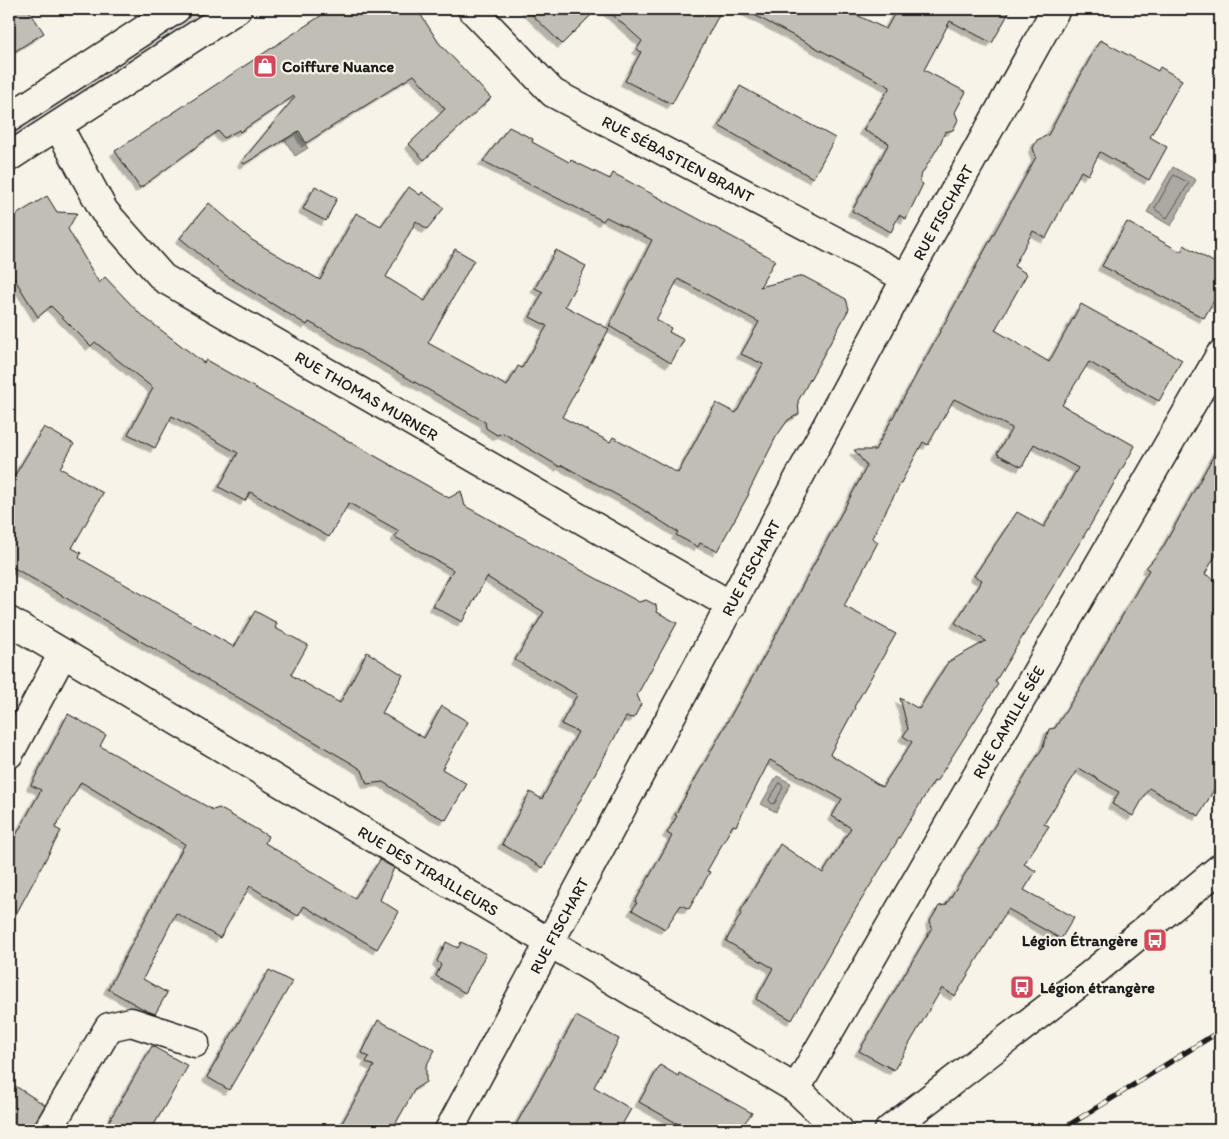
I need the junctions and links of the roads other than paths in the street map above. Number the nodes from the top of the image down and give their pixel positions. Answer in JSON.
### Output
{"nodes":[{"id":1,"x":176,"y":9,"type":"edge"},
{"id":2,"x":237,"y":9,"type":"edge"},
{"id":3,"x":472,"y":9,"type":"edge"},
{"id":4,"x":1056,"y":9,"type":"edge"},
{"id":5,"x":9,"y":118,"type":"edge"},
{"id":6,"x":58,"y":126,"type":"junction"},
{"id":7,"x":9,"y":157,"type":"edge"},
{"id":8,"x":906,"y":278,"type":"junction"},
{"id":9,"x":1220,"y":355,"type":"edge"},
{"id":10,"x":732,"y":606,"type":"junction"},
{"id":11,"x":9,"y":622,"type":"edge"},
{"id":12,"x":63,"y":653,"type":"junction"},
{"id":13,"x":9,"y":754,"type":"edge"},
{"id":14,"x":1220,"y":868,"type":"edge"},
{"id":15,"x":550,"y":941,"type":"junction"},
{"id":16,"x":195,"y":1043,"type":"dead end"},
{"id":17,"x":796,"y":1089,"type":"junction"},
{"id":18,"x":48,"y":1130,"type":"edge"},
{"id":19,"x":449,"y":1130,"type":"edge"},
{"id":20,"x":839,"y":1130,"type":"edge"},
{"id":21,"x":889,"y":1130,"type":"edge"}],
"edges":[{"from":1,"to":5,"type":"street"},
{"from":2,"to":6,"type":"street"},
{"from":3,"to":8,"type":"street","name":"RUE SÉBASTIEN BRANT"},
{"from":4,"to":8,"type":"street","name":"RUE FISCHART"},
{"from":6,"to":7,"type":"street"},
{"from":6,"to":10,"type":"street","name":"RUE THOMAS MURNER"},
{"from":8,"to":10,"type":"street","name":"RUE FISCHART"},
{"from":9,"to":17,"type":"street","name":"RUE CAMILLE SÉE"},
{"from":10,"to":15,"type":"street","name":"RUE FISCHART"},
{"from":11,"to":12,"type":"street","name":"RUE DES TIRAILLEURS"},
{"from":12,"to":13,"type":"street"},
{"from":12,"to":15,"type":"street","name":"RUE DES TIRAILLEURS"},
{"from":14,"to":21,"type":"street"},
{"from":15,"to":17,"type":"street","name":"RUE DES TIRAILLEURS"},
{"from":15,"to":19,"type":"street","name":"RUE FISCHART"},
{"from":16,"to":18,"type":"street"},
{"from":17,"to":20,"type":"street","name":"RUE DES TIRAILLEURS"}]}
